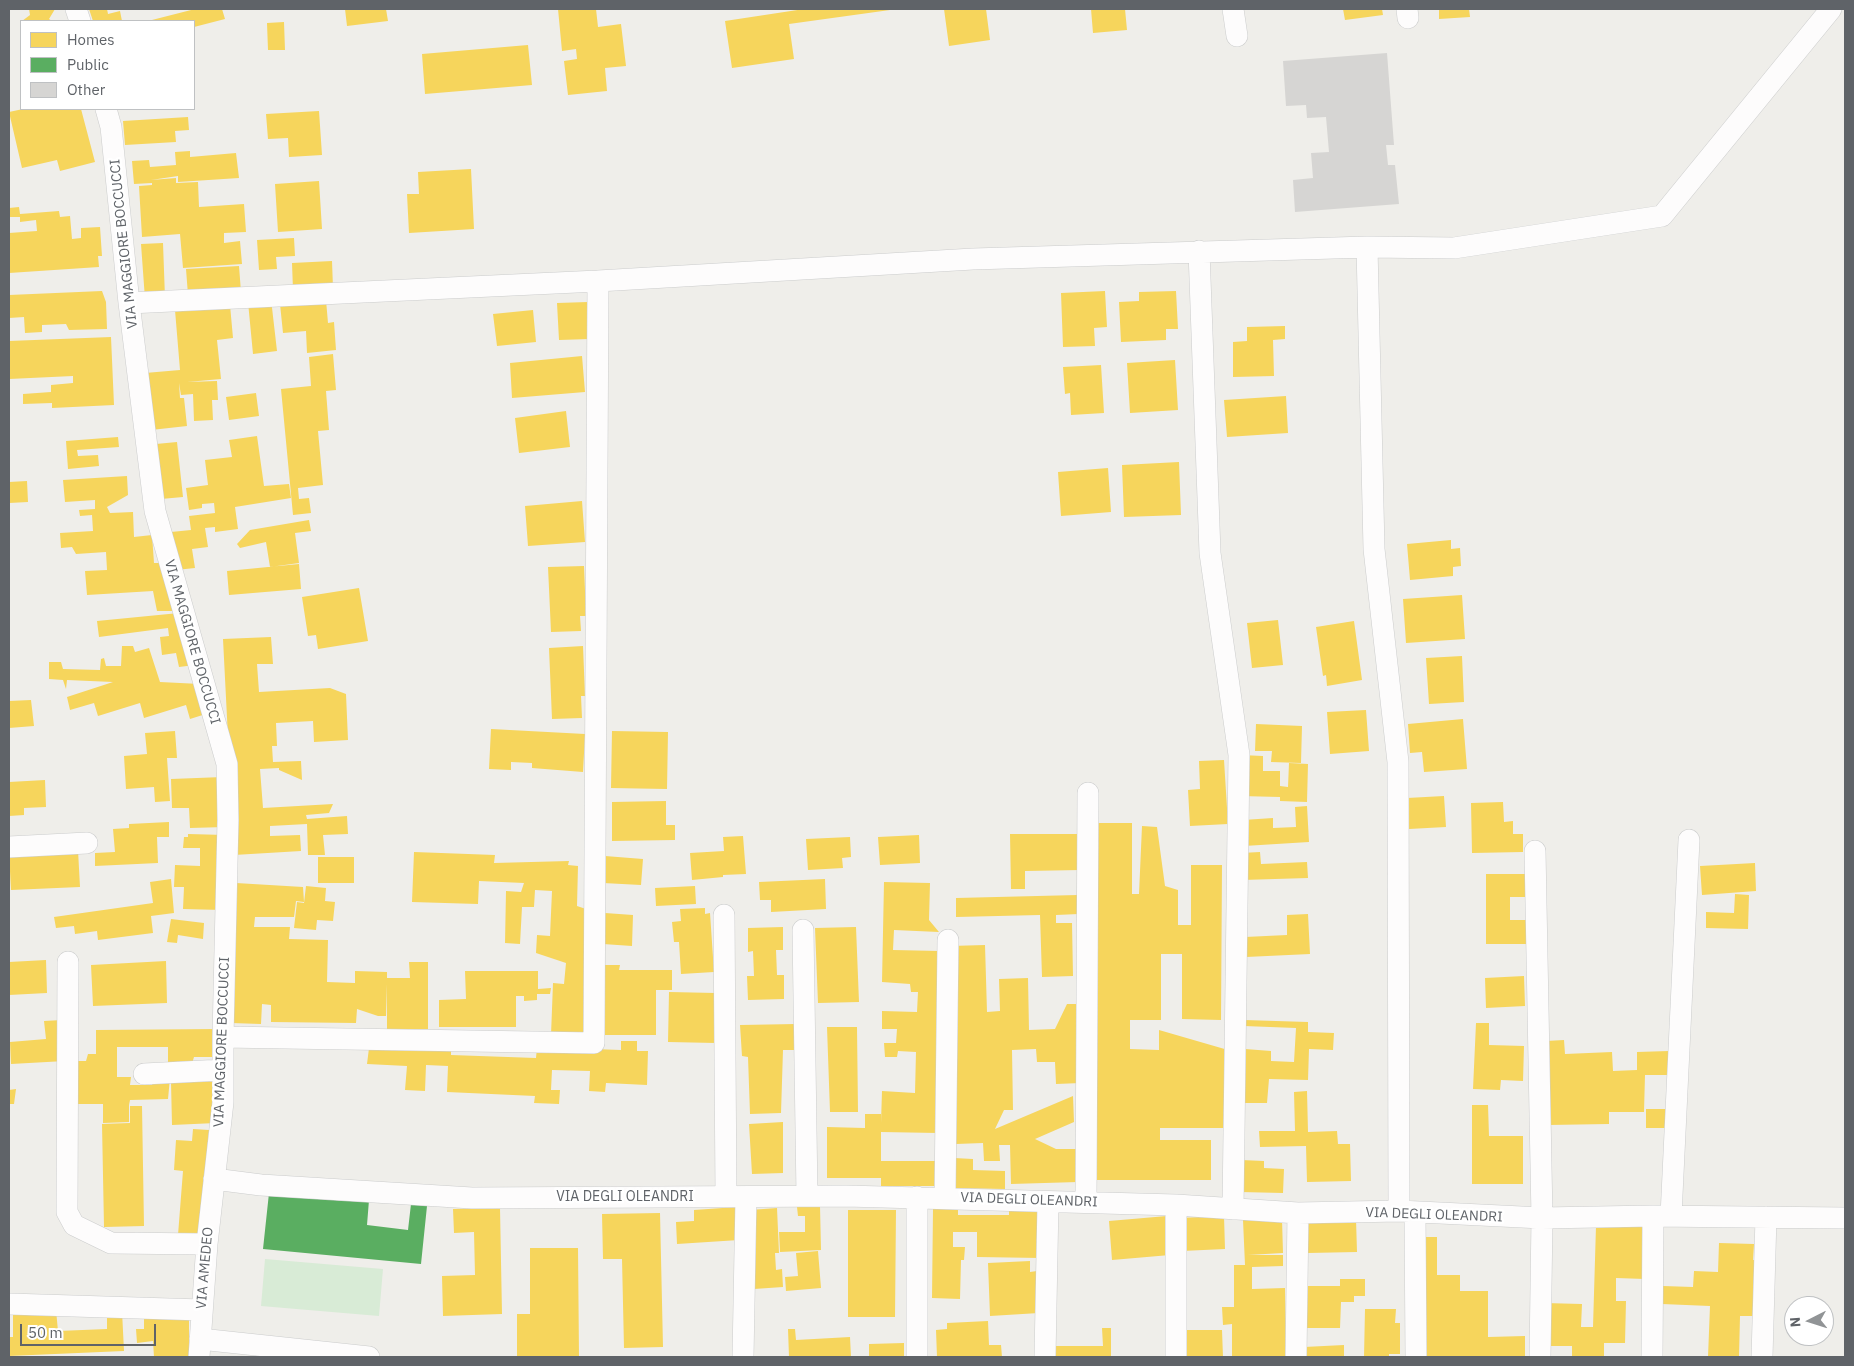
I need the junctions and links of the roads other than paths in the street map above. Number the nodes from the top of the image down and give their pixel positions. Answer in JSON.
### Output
{"nodes":[{"id":1,"x":1233,"y":9,"type":"edge"},
{"id":2,"x":1831,"y":9,"type":"edge"},
{"id":3,"x":1237,"y":36,"type":"dead end"},
{"id":4,"x":106,"y":110,"type":"edge"},
{"id":5,"x":1367,"y":247,"type":"junction"},
{"id":6,"x":1199,"y":251,"type":"junction"},
{"id":7,"x":598,"y":281,"type":"junction"},
{"id":8,"x":129,"y":303,"type":"junction"},
{"id":9,"x":1088,"y":793,"type":"dead end"},
{"id":10,"x":1689,"y":840,"type":"dead end"},
{"id":11,"x":87,"y":843,"type":"dead end"},
{"id":12,"x":9,"y":846,"type":"edge"},
{"id":13,"x":1535,"y":851,"type":"dead end"},
{"id":14,"x":724,"y":915,"type":"dead end"},
{"id":15,"x":803,"y":930,"type":"dead end"},
{"id":16,"x":948,"y":940,"type":"dead end"},
{"id":17,"x":68,"y":962,"type":"dead end"},
{"id":18,"x":223,"y":1037,"type":"junction"},
{"id":19,"x":223,"y":1070,"type":"junction"},
{"id":20,"x":144,"y":1074,"type":"dead end"},
{"id":21,"x":214,"y":1178,"type":"junction"},
{"id":22,"x":736,"y":1196,"type":"junction"},
{"id":23,"x":807,"y":1196,"type":"junction"},
{"id":24,"x":917,"y":1197,"type":"junction"},
{"id":25,"x":945,"y":1198,"type":"junction"},
{"id":26,"x":1048,"y":1202,"type":"junction"},
{"id":27,"x":1086,"y":1202,"type":"junction"},
{"id":28,"x":1176,"y":1204,"type":"junction"},
{"id":29,"x":1233,"y":1209,"type":"junction"},
{"id":30,"x":1407,"y":1212,"type":"junction"},
{"id":31,"x":1298,"y":1213,"type":"junction"},
{"id":32,"x":1662,"y":1216,"type":"junction"},
{"id":33,"x":1766,"y":1217,"type":"junction"},
{"id":34,"x":1542,"y":1218,"type":"junction"},
{"id":35,"x":1845,"y":1218,"type":"edge"},
{"id":36,"x":207,"y":1244,"type":"junction"},
{"id":37,"x":9,"y":1304,"type":"edge"},
{"id":38,"x":202,"y":1310,"type":"junction"},
{"id":39,"x":200,"y":1348,"type":"edge"},
{"id":40,"x":369,"y":1357,"type":"edge"},
{"id":41,"x":743,"y":1357,"type":"edge"},
{"id":42,"x":917,"y":1357,"type":"edge"},
{"id":43,"x":1045,"y":1357,"type":"edge"},
{"id":44,"x":1176,"y":1357,"type":"edge"},
{"id":45,"x":1296,"y":1357,"type":"edge"},
{"id":46,"x":1416,"y":1357,"type":"edge"},
{"id":47,"x":1540,"y":1357,"type":"edge"},
{"id":48,"x":1652,"y":1357,"type":"edge"},
{"id":49,"x":1762,"y":1357,"type":"edge"}],
"edges":[{"from":1,"to":3,"type":"street"},
{"from":2,"to":5,"type":"street"},
{"from":4,"to":8,"type":"street","name":"VIA MAGGIORE BOCCUCCI"},
{"from":5,"to":6,"type":"street"},
{"from":5,"to":30,"type":"street"},
{"from":6,"to":7,"type":"street"},
{"from":6,"to":29,"type":"street"},
{"from":7,"to":8,"type":"street"},
{"from":7,"to":18,"type":"street"},
{"from":8,"to":18,"type":"street","name":"VIA MAGGIORE BOCCUCCI"},
{"from":9,"to":27,"type":"street"},
{"from":10,"to":32,"type":"street"},
{"from":11,"to":12,"type":"street"},
{"from":13,"to":34,"type":"street"},
{"from":14,"to":22,"type":"street"},
{"from":15,"to":23,"type":"street"},
{"from":16,"to":25,"type":"street"},
{"from":17,"to":36,"type":"street"},
{"from":18,"to":19,"type":"street","name":"VIA MAGGIORE BOCCUCCI"},
{"from":19,"to":20,"type":"street"},
{"from":19,"to":21,"type":"street","name":"VIA MAGGIORE BOCCUCCI"},
{"from":21,"to":22,"type":"street","name":"VIA DEGLI OLEANDRI"},
{"from":21,"to":36,"type":"street","name":"VIA AMEDEO"},
{"from":22,"to":23,"type":"street","name":"VIA DEGLI OLEANDRI"},
{"from":22,"to":41,"type":"street"},
{"from":23,"to":24,"type":"street","name":"VIA DEGLI OLEANDRI"},
{"from":24,"to":25,"type":"street","name":"VIA DEGLI OLEANDRI"},
{"from":24,"to":42,"type":"street"},
{"from":25,"to":26,"type":"street","name":"VIA DEGLI OLEANDRI"},
{"from":26,"to":27,"type":"street","name":"VIA DEGLI OLEANDRI"},
{"from":26,"to":43,"type":"street"},
{"from":27,"to":28,"type":"street","name":"VIA DEGLI OLEANDRI"},
{"from":28,"to":29,"type":"street","name":"VIA DEGLI OLEANDRI"},
{"from":28,"to":44,"type":"street"},
{"from":29,"to":31,"type":"street","name":"VIA DEGLI OLEANDRI"},
{"from":30,"to":31,"type":"street","name":"VIA DEGLI OLEANDRI"},
{"from":30,"to":34,"type":"street","name":"VIA DEGLI OLEANDRI"},
{"from":30,"to":46,"type":"street"},
{"from":31,"to":45,"type":"street"},
{"from":32,"to":33,"type":"street","name":"VIA DEGLI OLEANDRI"},
{"from":32,"to":34,"type":"street","name":"VIA DEGLI OLEANDRI"},
{"from":32,"to":48,"type":"street"},
{"from":33,"to":35,"type":"street","name":"VIA DEGLI OLEANDRI"},
{"from":33,"to":49,"type":"street"},
{"from":34,"to":47,"type":"street"},
{"from":36,"to":38,"type":"street","name":"VIA AMEDEO"},
{"from":37,"to":38,"type":"street"},
{"from":38,"to":39,"type":"street","name":"VIA AMEDEO"},
{"from":39,"to":40,"type":"street"}]}
